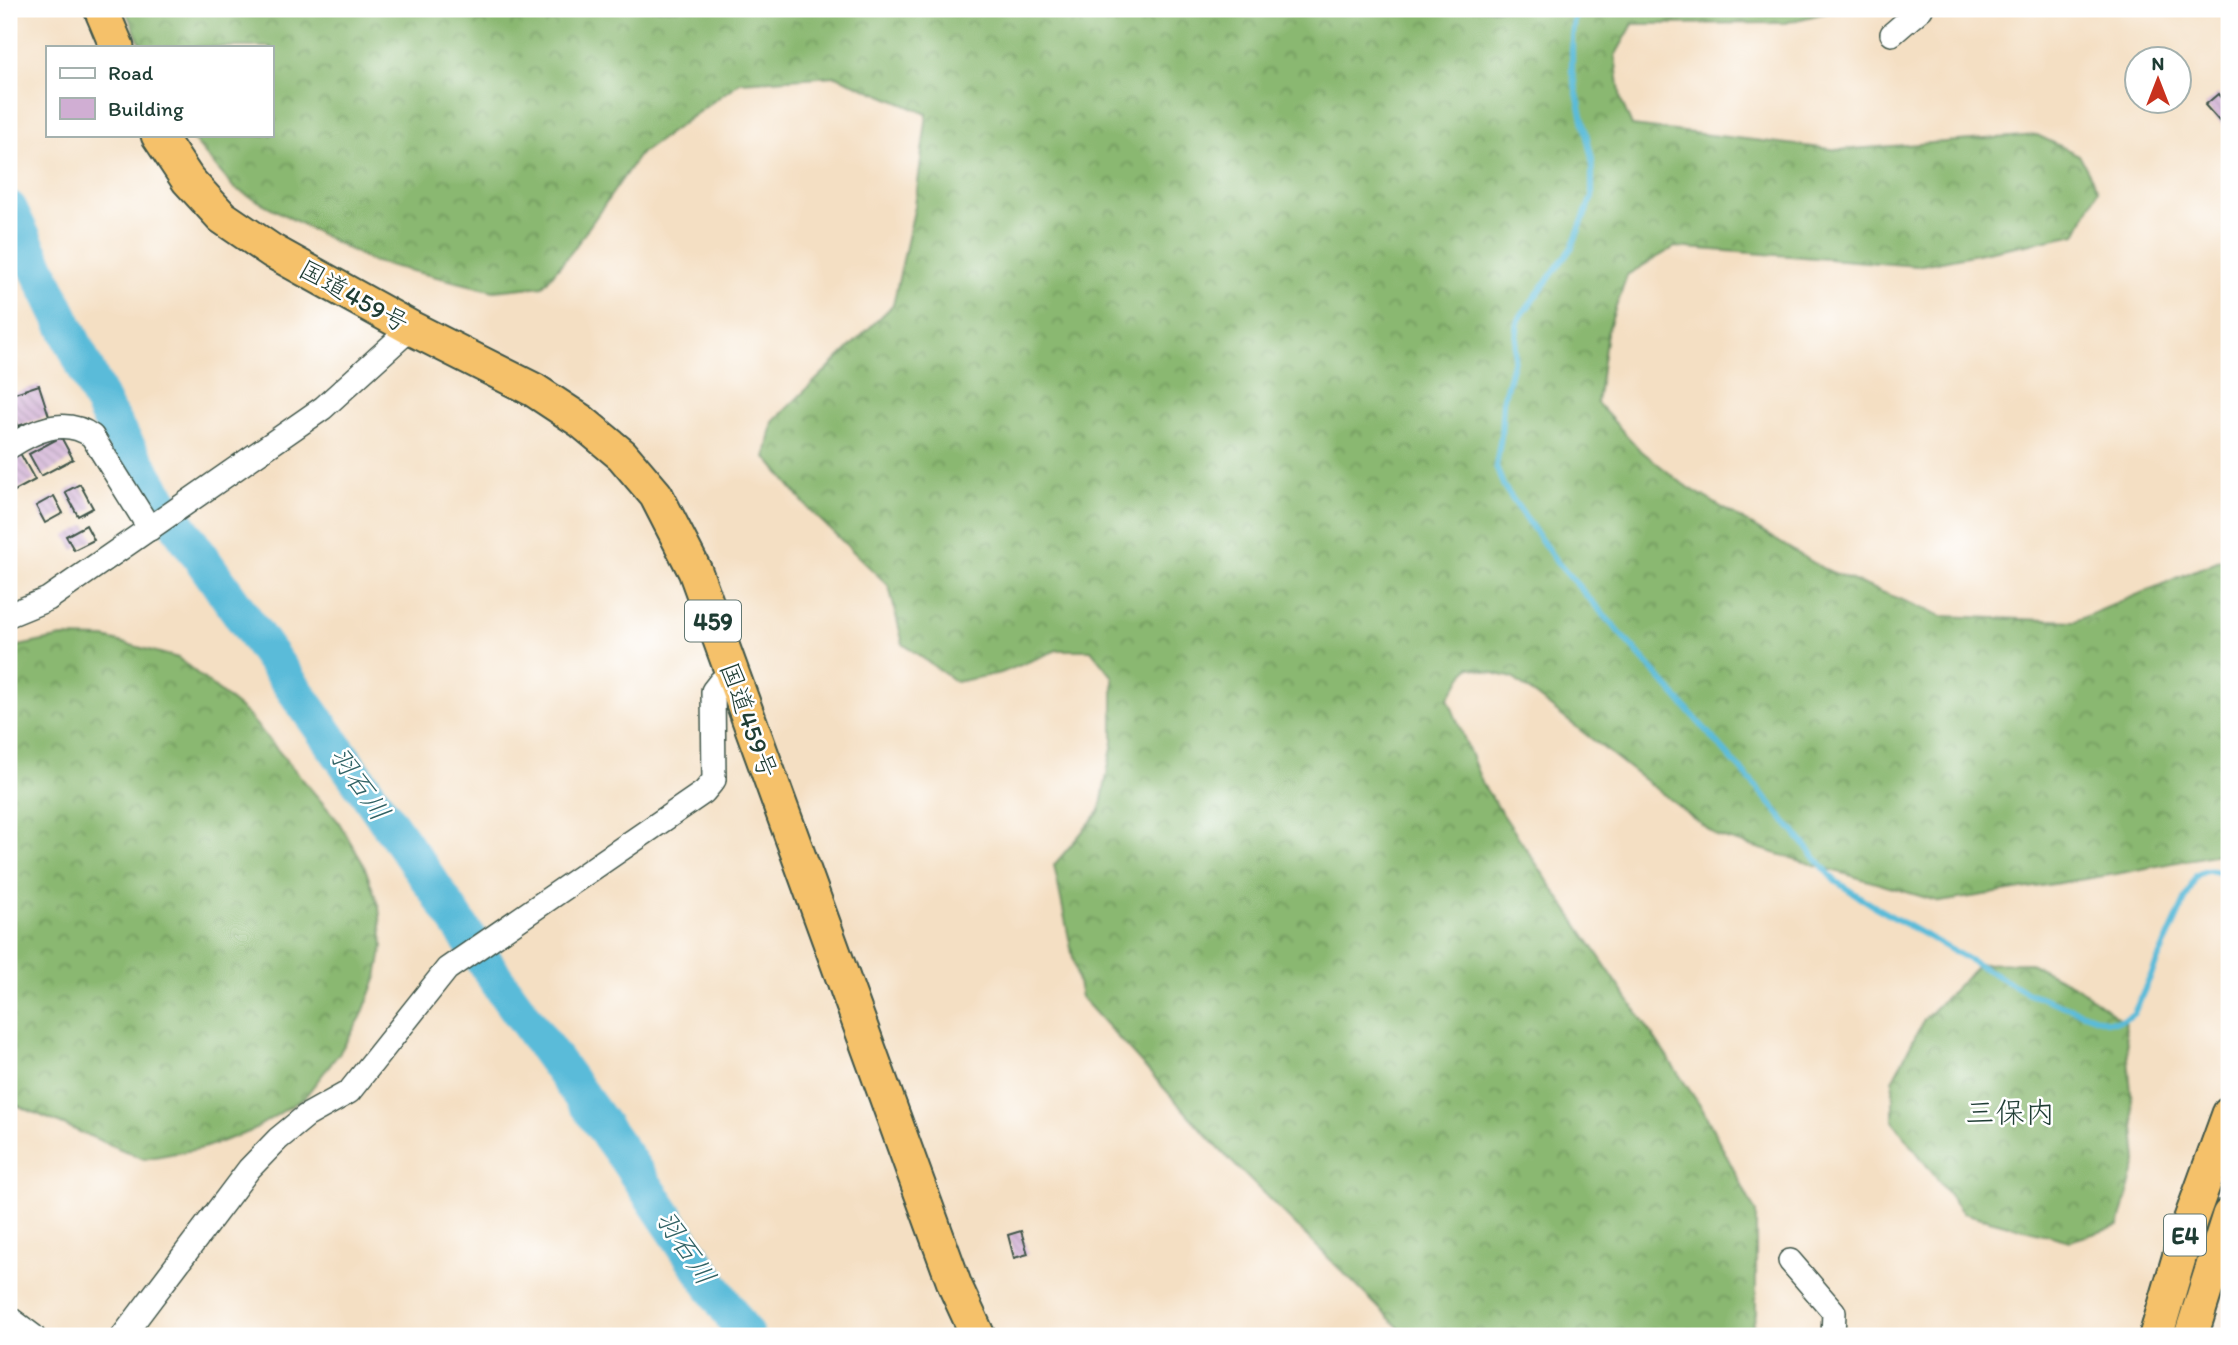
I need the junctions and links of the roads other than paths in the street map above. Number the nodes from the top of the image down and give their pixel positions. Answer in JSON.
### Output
{"nodes":[{"id":1,"x":101,"y":9,"type":"edge"},
{"id":2,"x":1921,"y":9,"type":"edge"},
{"id":3,"x":1892,"y":34,"type":"dead end"},
{"id":4,"x":117,"y":46,"type":"edge"},
{"id":5,"x":159,"y":136,"type":"edge"},
{"id":6,"x":411,"y":328,"type":"junction"},
{"id":7,"x":9,"y":447,"type":"edge"},
{"id":8,"x":154,"y":527,"type":"junction"},
{"id":9,"x":9,"y":615,"type":"edge"},
{"id":10,"x":732,"y":674,"type":"junction"},
{"id":11,"x":2229,"y":1103,"type":"edge"},
{"id":12,"x":2225,"y":1125,"type":"edge"},
{"id":13,"x":2229,"y":1215,"type":"edge"},
{"id":14,"x":2229,"y":1235,"type":"edge"},
{"id":15,"x":1790,"y":1261,"type":"dead end"},
{"id":16,"x":2203,"y":1294,"type":"junction"},
{"id":17,"x":9,"y":1318,"type":"edge"},
{"id":18,"x":33,"y":1336,"type":"edge"},
{"id":19,"x":123,"y":1336,"type":"edge"},
{"id":20,"x":978,"y":1336,"type":"edge"},
{"id":21,"x":1833,"y":1336,"type":"edge"},
{"id":22,"x":2156,"y":1336,"type":"edge"},
{"id":23,"x":2191,"y":1336,"type":"edge"}],
"edges":[{"from":1,"to":4,"type":"highway"},
{"from":2,"to":3,"type":"street"},
{"from":5,"to":6,"type":"highway","name":"国道459号","number":"459"},
{"from":6,"to":8,"type":"street"},
{"from":6,"to":10,"type":"highway","name":"国道459号","number":"459"},
{"from":7,"to":8,"type":"street"},
{"from":8,"to":9,"type":"street"},
{"from":10,"to":19,"type":"street"},
{"from":10,"to":20,"type":"highway","name":"国道459号","number":"459"},
{"from":11,"to":12,"type":"highway"},
{"from":12,"to":22,"type":"highway","number":"E4"},
{"from":13,"to":16,"type":"highway","number":"E4"},
{"from":14,"to":16,"type":"highway"},
{"from":15,"to":21,"type":"street"},
{"from":16,"to":23,"type":"highway","number":"E4"},
{"from":17,"to":18,"type":"street"}]}
